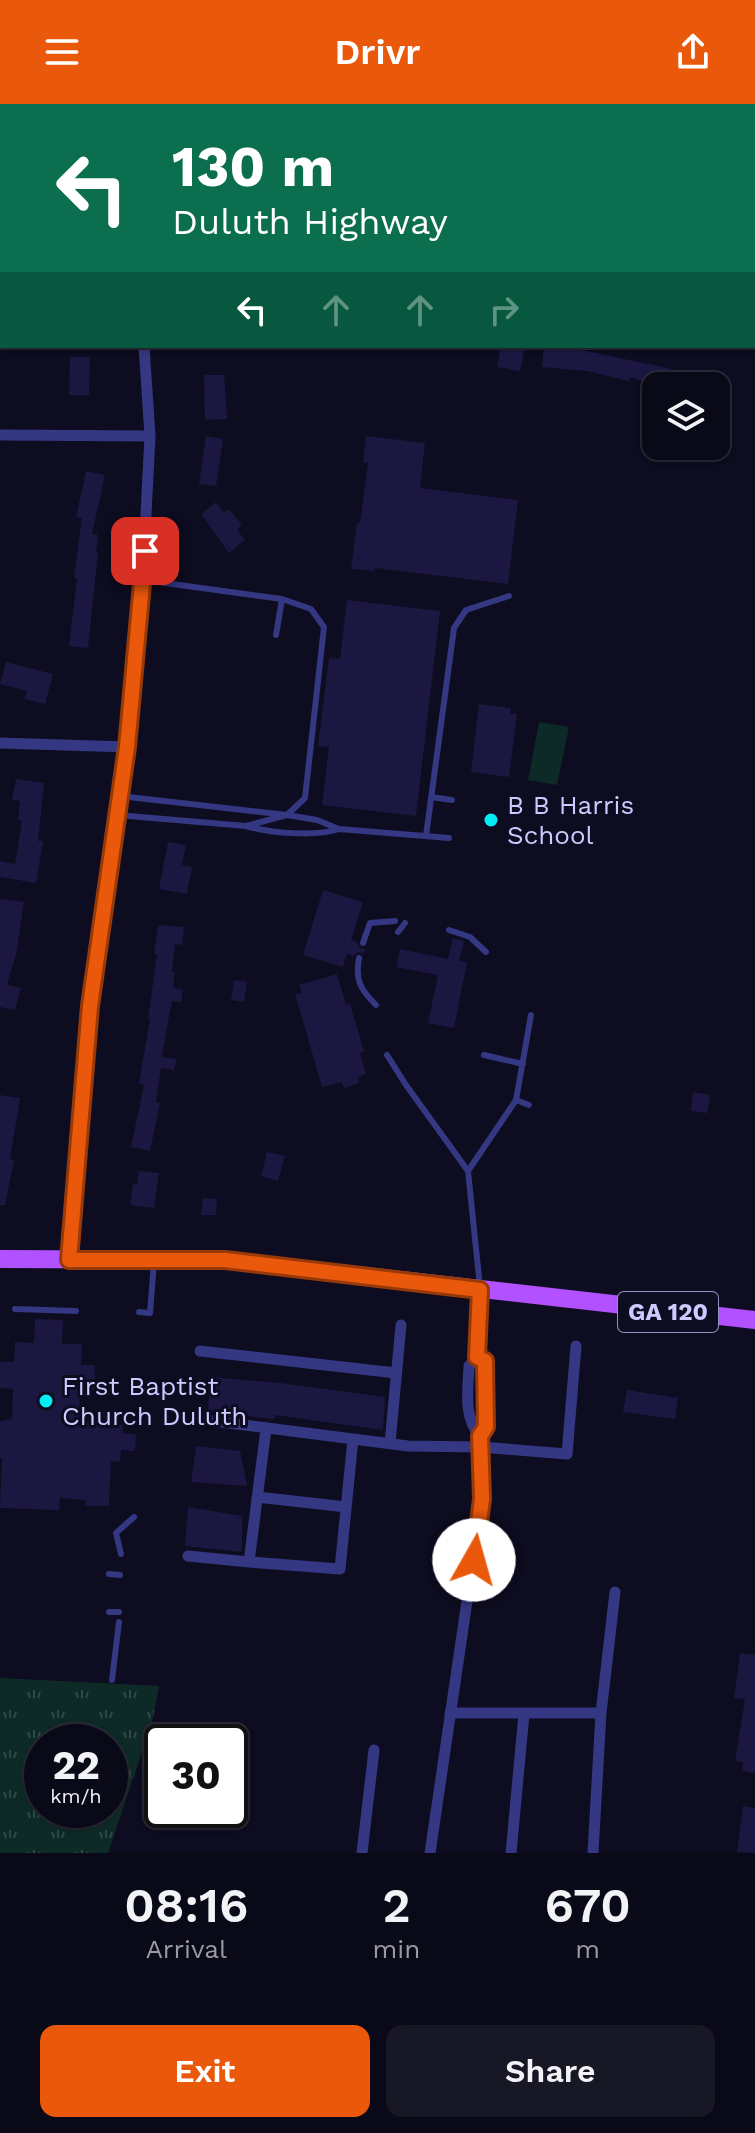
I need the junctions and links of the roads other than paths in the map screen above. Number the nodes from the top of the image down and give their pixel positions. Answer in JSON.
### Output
{"nodes":[{"id":1,"x":144,"y":348,"type":"edge"},
{"id":2,"x":0,"y":435,"type":"edge"},
{"id":3,"x":150,"y":436,"type":"junction"},
{"id":4,"x":143,"y":580,"type":"junction"},
{"id":5,"x":509,"y":596,"type":"dead end"},
{"id":6,"x":282,"y":599,"type":"junction"},
{"id":7,"x":276,"y":635,"type":"dead end"},
{"id":8,"x":0,"y":743,"type":"edge"},
{"id":9,"x":127,"y":747,"type":"junction"},
{"id":10,"x":120,"y":796,"type":"junction"},
{"id":11,"x":431,"y":797,"type":"junction"},
{"id":12,"x":452,"y":800,"type":"dead end"},
{"id":13,"x":117,"y":815,"type":"junction"},
{"id":14,"x":287,"y":815,"type":"junction"},
{"id":15,"x":246,"y":826,"type":"junction"},
{"id":16,"x":339,"y":829,"type":"junction"},
{"id":17,"x":426,"y":836,"type":"junction"},
{"id":18,"x":449,"y":838,"type":"dead end"},
{"id":19,"x":395,"y":921,"type":"dead end"},
{"id":20,"x":405,"y":923,"type":"dead end"},
{"id":21,"x":449,"y":930,"type":"dead end"},
{"id":22,"x":398,"y":932,"type":"dead end"},
{"id":23,"x":363,"y":943,"type":"dead end"},
{"id":24,"x":486,"y":952,"type":"dead end"},
{"id":25,"x":359,"y":958,"type":"dead end"},
{"id":26,"x":376,"y":1005,"type":"dead end"},
{"id":27,"x":530,"y":1019,"type":"dead end"},
{"id":28,"x":387,"y":1055,"type":"dead end"},
{"id":29,"x":484,"y":1055,"type":"dead end"},
{"id":30,"x":523,"y":1064,"type":"junction"},
{"id":31,"x":516,"y":1100,"type":"junction"},
{"id":32,"x":529,"y":1105,"type":"dead end"},
{"id":33,"x":468,"y":1171,"type":"junction"},
{"id":34,"x":154,"y":1258,"type":"junction"},
{"id":35,"x":0,"y":1259,"type":"edge"},
{"id":36,"x":69,"y":1260,"type":"junction"},
{"id":37,"x":480,"y":1290,"type":"junction"},
{"id":38,"x":15,"y":1309,"type":"dead end"},
{"id":39,"x":76,"y":1311,"type":"dead end"},
{"id":40,"x":139,"y":1312,"type":"dead end"},
{"id":41,"x":755,"y":1320,"type":"edge"},
{"id":42,"x":401,"y":1325,"type":"dead end"},
{"id":43,"x":576,"y":1346,"type":"dead end"},
{"id":44,"x":200,"y":1351,"type":"dead end"},
{"id":45,"x":477,"y":1357,"type":"junction"},
{"id":46,"x":396,"y":1373,"type":"junction"},
{"id":47,"x":485,"y":1390,"type":"junction"},
{"id":48,"x":468,"y":1391,"type":"junction"},
{"id":49,"x":205,"y":1420,"type":"dead end"},
{"id":50,"x":266,"y":1429,"type":"junction"},
{"id":51,"x":353,"y":1439,"type":"junction"},
{"id":52,"x":480,"y":1441,"type":"junction"},
{"id":53,"x":390,"y":1443,"type":"junction"},
{"id":54,"x":257,"y":1497,"type":"junction"},
{"id":55,"x":346,"y":1507,"type":"junction"},
{"id":56,"x":134,"y":1517,"type":"dead end"},
{"id":57,"x":121,"y":1554,"type":"dead end"},
{"id":58,"x":188,"y":1556,"type":"dead end"},
{"id":59,"x":249,"y":1562,"type":"junction"},
{"id":60,"x":109,"y":1574,"type":"dead end"},
{"id":61,"x":120,"y":1575,"type":"dead end"},
{"id":62,"x":615,"y":1592,"type":"dead end"},
{"id":63,"x":109,"y":1612,"type":"dead end"},
{"id":64,"x":119,"y":1612,"type":"dead end"},
{"id":65,"x":119,"y":1622,"type":"dead end"},
{"id":66,"x":112,"y":1680,"type":"dead end"},
{"id":67,"x":450,"y":1713,"type":"junction"},
{"id":68,"x":601,"y":1713,"type":"junction"},
{"id":69,"x":524,"y":1714,"type":"junction"},
{"id":70,"x":374,"y":1750,"type":"dead end"},
{"id":71,"x":362,"y":1853,"type":"edge"},
{"id":72,"x":430,"y":1853,"type":"edge"},
{"id":73,"x":511,"y":1853,"type":"edge"},
{"id":74,"x":593,"y":1853,"type":"edge"}],
"edges":[{"from":1,"to":3,"type":"street"},
{"from":2,"to":3,"type":"street"},
{"from":3,"to":4,"type":"street"},
{"from":4,"to":6,"type":"lane"},
{"from":4,"to":9,"type":"street"},
{"from":5,"to":11,"type":"lane"},
{"from":6,"to":7,"type":"lane"},
{"from":6,"to":14,"type":"lane"},
{"from":8,"to":9,"type":"street"},
{"from":9,"to":10,"type":"street"},
{"from":10,"to":13,"type":"street"},
{"from":10,"to":14,"type":"lane"},
{"from":11,"to":12,"type":"lane"},
{"from":11,"to":17,"type":"lane"},
{"from":13,"to":15,"type":"lane"},
{"from":13,"to":36,"type":"street"},
{"from":14,"to":15,"type":"lane"},
{"from":14,"to":16,"type":"lane"},
{"from":15,"to":16,"type":"lane"},
{"from":16,"to":17,"type":"lane"},
{"from":17,"to":18,"type":"lane"},
{"from":19,"to":23,"type":"lane"},
{"from":20,"to":22,"type":"lane"},
{"from":21,"to":24,"type":"lane"},
{"from":25,"to":26,"type":"lane"},
{"from":27,"to":30,"type":"lane"},
{"from":28,"to":33,"type":"lane"},
{"from":29,"to":30,"type":"lane"},
{"from":30,"to":31,"type":"lane"},
{"from":31,"to":32,"type":"lane"},
{"from":31,"to":33,"type":"lane"},
{"from":33,"to":37,"type":"lane"},
{"from":34,"to":36,"type":"main road","number":"GA 120"},
{"from":34,"to":37,"type":"main road","number":"GA 120"},
{"from":34,"to":40,"type":"lane"},
{"from":35,"to":36,"type":"main road","number":"GA 120"},
{"from":37,"to":41,"type":"main road","number":"GA 120"},
{"from":37,"to":45,"type":"street"},
{"from":38,"to":39,"type":"lane"},
{"from":42,"to":46,"type":"street"},
{"from":43,"to":52,"type":"street"},
{"from":44,"to":46,"type":"street"},
{"from":45,"to":47,"type":"street"},
{"from":45,"to":48,"type":"street"},
{"from":46,"to":53,"type":"street"},
{"from":47,"to":48,"type":"street"},
{"from":47,"to":52,"type":"street"},
{"from":48,"to":52,"type":"street"},
{"from":49,"to":50,"type":"street"},
{"from":50,"to":51,"type":"street"},
{"from":50,"to":54,"type":"street"},
{"from":51,"to":53,"type":"street"},
{"from":51,"to":55,"type":"street"},
{"from":52,"to":53,"type":"street"},
{"from":52,"to":67,"type":"street"},
{"from":54,"to":55,"type":"street"},
{"from":54,"to":59,"type":"street"},
{"from":55,"to":59,"type":"street"},
{"from":56,"to":57,"type":"lane"},
{"from":58,"to":59,"type":"street"},
{"from":60,"to":61,"type":"lane"},
{"from":62,"to":68,"type":"street"},
{"from":63,"to":64,"type":"lane"},
{"from":65,"to":66,"type":"lane"},
{"from":67,"to":69,"type":"street"},
{"from":67,"to":72,"type":"street"},
{"from":68,"to":69,"type":"street"},
{"from":68,"to":74,"type":"street"},
{"from":69,"to":73,"type":"street"},
{"from":70,"to":71,"type":"street"}]}
